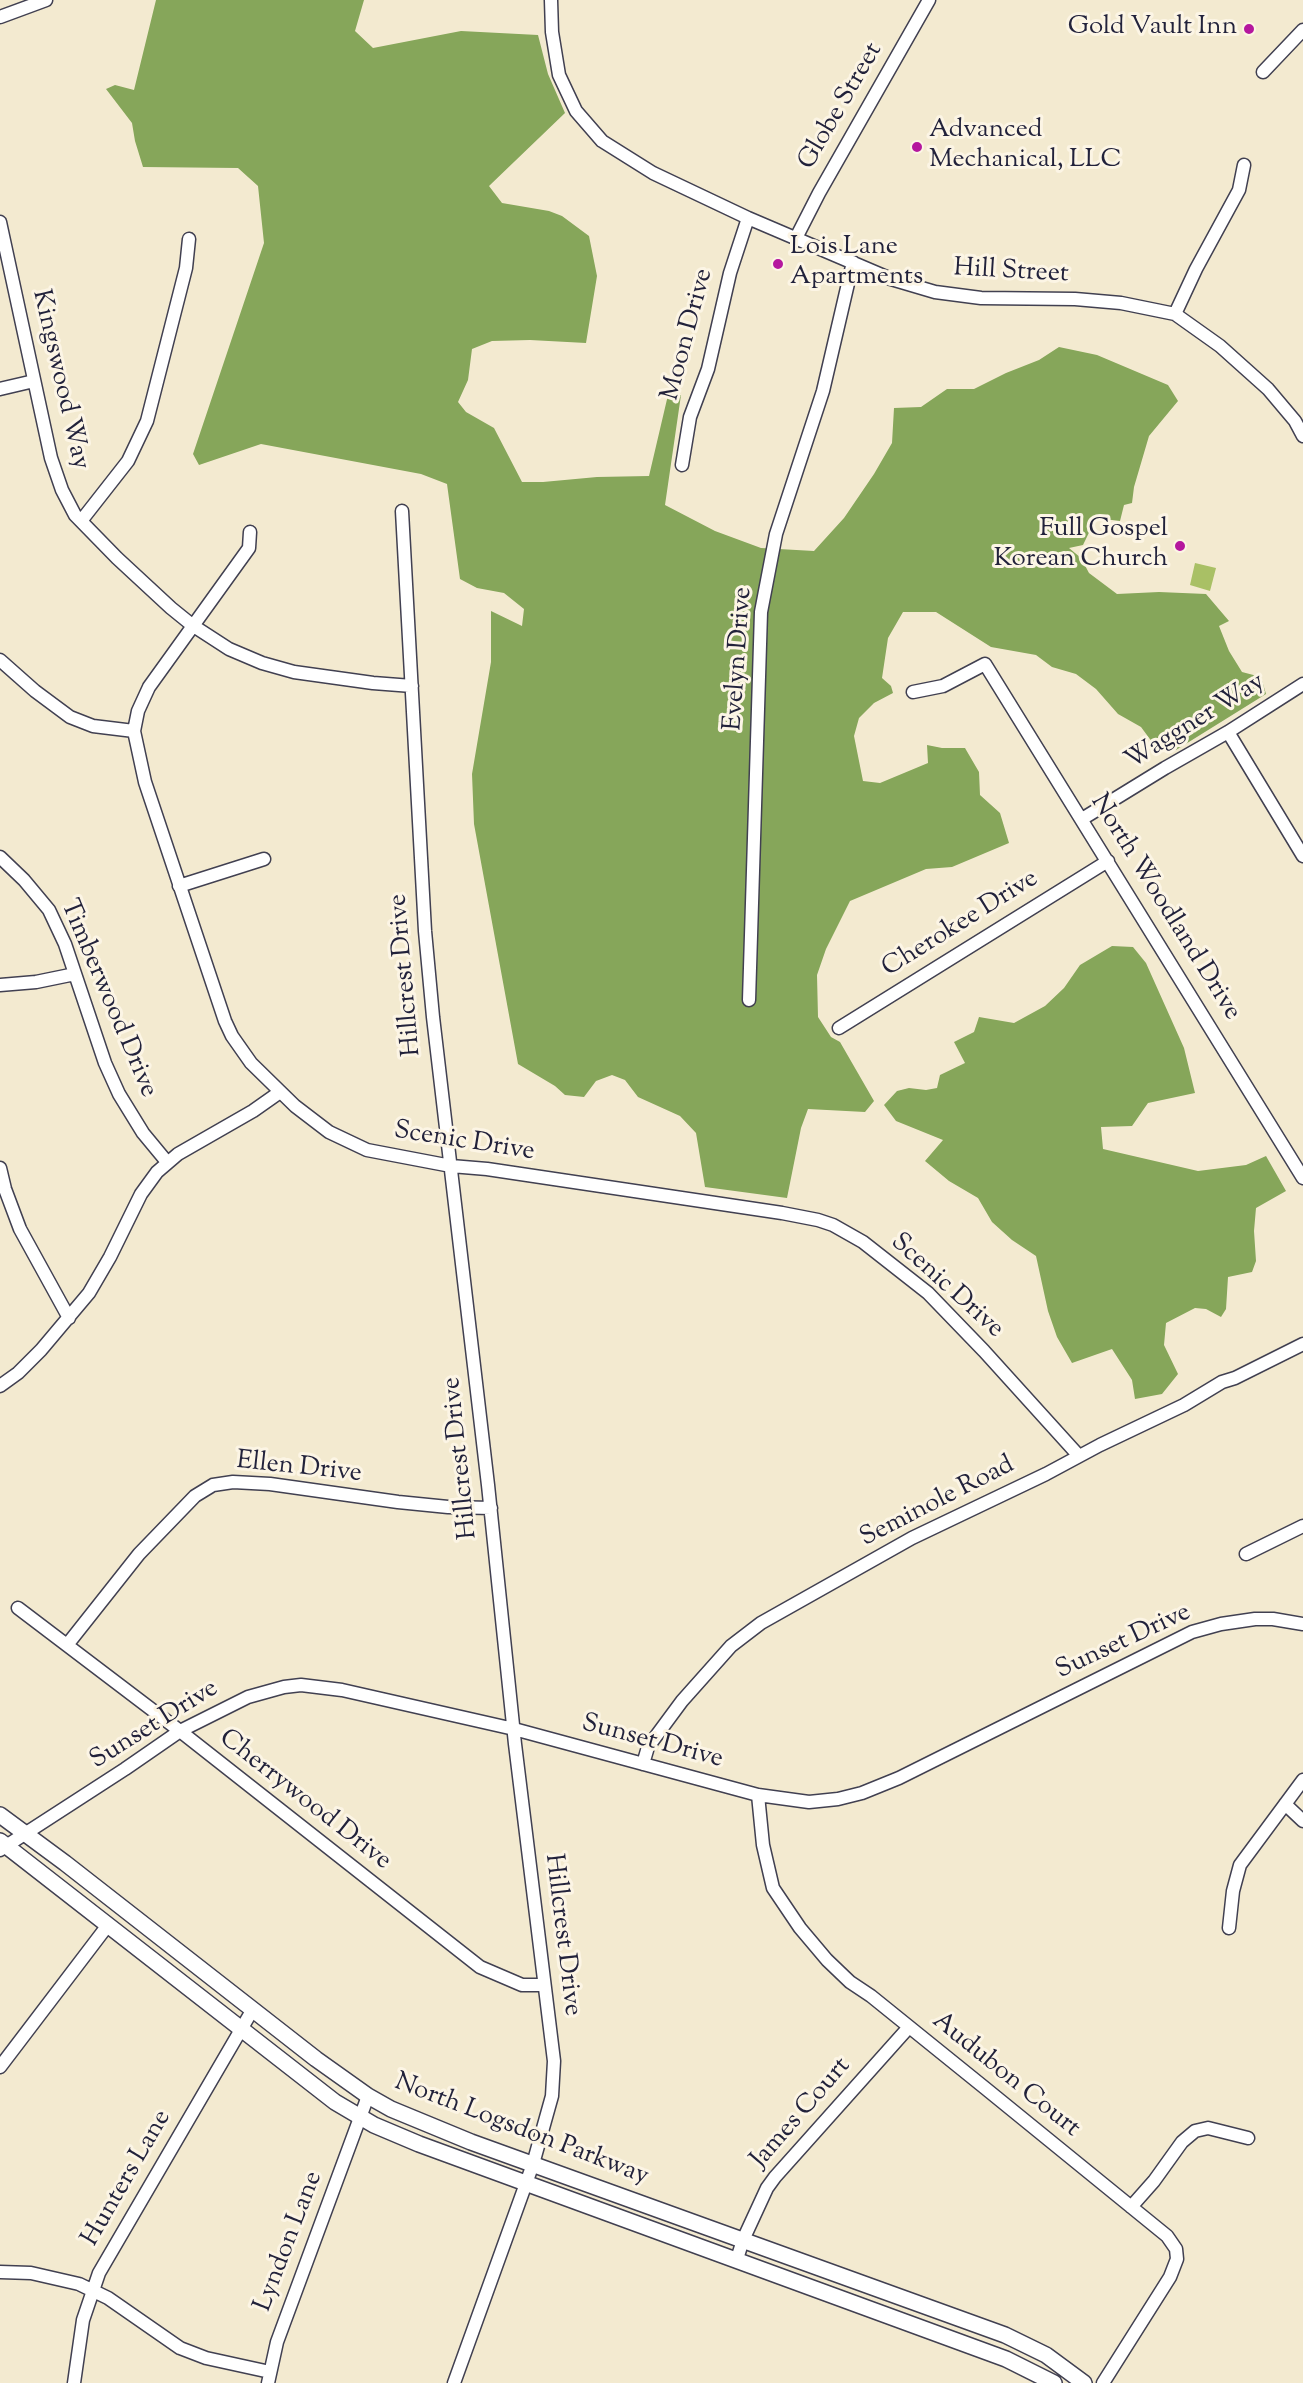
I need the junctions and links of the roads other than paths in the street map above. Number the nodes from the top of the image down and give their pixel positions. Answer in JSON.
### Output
{"nodes":[{"id":1,"x":46,"y":0,"type":"edge"},
{"id":2,"x":551,"y":0,"type":"edge"},
{"id":3,"x":929,"y":0,"type":"edge"},
{"id":4,"x":0,"y":17,"type":"edge"},
{"id":5,"x":1303,"y":30,"type":"edge"},
{"id":6,"x":1263,"y":72,"type":"dead end"},
{"id":7,"x":1244,"y":165,"type":"dead end"},
{"id":8,"x":748,"y":218,"type":"junction"},
{"id":9,"x":0,"y":222,"type":"edge"},
{"id":10,"x":796,"y":238,"type":"junction"},
{"id":11,"x":189,"y":239,"type":"dead end"},
{"id":12,"x":853,"y":262,"type":"junction"},
{"id":13,"x":1175,"y":314,"type":"junction"},
{"id":14,"x":34,"y":381,"type":"junction"},
{"id":15,"x":0,"y":389,"type":"edge"},
{"id":16,"x":1303,"y":436,"type":"edge"},
{"id":17,"x":682,"y":465,"type":"dead end"},
{"id":18,"x":402,"y":511,"type":"dead end"},
{"id":19,"x":81,"y":521,"type":"junction"},
{"id":20,"x":250,"y":532,"type":"dead end"},
{"id":21,"x":192,"y":625,"type":"junction"},
{"id":22,"x":0,"y":660,"type":"edge"},
{"id":23,"x":1303,"y":684,"type":"edge"},
{"id":24,"x":412,"y":686,"type":"junction"},
{"id":25,"x":913,"y":692,"type":"dead end"},
{"id":26,"x":134,"y":731,"type":"junction"},
{"id":27,"x":1228,"y":732,"type":"junction"},
{"id":28,"x":1082,"y":819,"type":"junction"},
{"id":29,"x":1303,"y":856,"type":"edge"},
{"id":30,"x":0,"y":857,"type":"edge"},
{"id":31,"x":264,"y":859,"type":"dead end"},
{"id":32,"x":1108,"y":861,"type":"junction"},
{"id":33,"x":179,"y":885,"type":"junction"},
{"id":34,"x":75,"y":974,"type":"junction"},
{"id":35,"x":0,"y":985,"type":"edge"},
{"id":36,"x":749,"y":1000,"type":"dead end"},
{"id":37,"x":839,"y":1028,"type":"dead end"},
{"id":38,"x":280,"y":1092,"type":"junction"},
{"id":39,"x":167,"y":1162,"type":"junction"},
{"id":40,"x":451,"y":1166,"type":"junction"},
{"id":41,"x":0,"y":1168,"type":"edge"},
{"id":42,"x":1303,"y":1178,"type":"edge"},
{"id":43,"x":69,"y":1318,"type":"junction"},
{"id":44,"x":1303,"y":1344,"type":"edge"},
{"id":45,"x":0,"y":1386,"type":"edge"},
{"id":46,"x":1079,"y":1456,"type":"junction"},
{"id":47,"x":491,"y":1508,"type":"junction"},
{"id":48,"x":1303,"y":1526,"type":"edge"},
{"id":49,"x":1246,"y":1554,"type":"dead end"},
{"id":50,"x":18,"y":1608,"type":"dead end"},
{"id":51,"x":1303,"y":1624,"type":"edge"},
{"id":52,"x":67,"y":1645,"type":"junction"},
{"id":53,"x":513,"y":1729,"type":"junction"},
{"id":54,"x":180,"y":1731,"type":"junction"},
{"id":55,"x":644,"y":1764,"type":"junction"},
{"id":56,"x":1303,"y":1780,"type":"edge"},
{"id":57,"x":759,"y":1795,"type":"junction"},
{"id":58,"x":1285,"y":1804,"type":"junction"},
{"id":59,"x":0,"y":1815,"type":"edge"},
{"id":60,"x":1303,"y":1821,"type":"edge"},
{"id":61,"x":25,"y":1834,"type":"junction"},
{"id":62,"x":2,"y":1846,"type":"edge"},
{"id":63,"x":108,"y":1925,"type":"junction"},
{"id":64,"x":1229,"y":1928,"type":"dead end"},
{"id":65,"x":544,"y":1985,"type":"junction"},
{"id":66,"x":253,"y":2009,"type":"junction"},
{"id":67,"x":909,"y":2027,"type":"junction"},
{"id":68,"x":243,"y":2028,"type":"junction"},
{"id":69,"x":0,"y":2067,"type":"edge"},
{"id":70,"x":368,"y":2096,"type":"junction"},
{"id":71,"x":360,"y":2118,"type":"junction"},
{"id":72,"x":1248,"y":2138,"type":"dead end"},
{"id":73,"x":533,"y":2164,"type":"junction"},
{"id":74,"x":525,"y":2182,"type":"junction"},
{"id":75,"x":1131,"y":2207,"type":"junction"},
{"id":76,"x":743,"y":2240,"type":"junction"},
{"id":77,"x":737,"y":2259,"type":"junction"},
{"id":78,"x":0,"y":2272,"type":"edge"},
{"id":79,"x":92,"y":2289,"type":"junction"},
{"id":80,"x":269,"y":2378,"type":"edge"},
{"id":81,"x":74,"y":2383,"type":"edge"},
{"id":82,"x":454,"y":2383,"type":"edge"},
{"id":83,"x":1054,"y":2383,"type":"edge"},
{"id":84,"x":1084,"y":2383,"type":"edge"},
{"id":85,"x":1103,"y":2383,"type":"edge"}],
"edges":[{"from":1,"to":4,"type":"street"},
{"from":2,"to":8,"type":"street","name":"Hill Street"},
{"from":3,"to":10,"type":"street","name":"Globe Street"},
{"from":5,"to":6,"type":"street"},
{"from":7,"to":13,"type":"street"},
{"from":8,"to":10,"type":"street","name":"Hill Street"},
{"from":8,"to":17,"type":"street","name":"Moon Drive"},
{"from":9,"to":14,"type":"street","name":"Kingswood Way"},
{"from":10,"to":12,"type":"street","name":"Hill Street"},
{"from":11,"to":19,"type":"street"},
{"from":12,"to":13,"type":"street","name":"Hill Street"},
{"from":12,"to":36,"type":"street","name":"Evelyn Drive"},
{"from":13,"to":16,"type":"street","name":"Hill Street"},
{"from":14,"to":15,"type":"street"},
{"from":14,"to":19,"type":"street","name":"Kingswood Way"},
{"from":18,"to":24,"type":"street","name":"Hillcrest Drive"},
{"from":19,"to":21,"type":"street","name":"Kingswood Way"},
{"from":20,"to":21,"type":"street","name":"Scenic Drive"},
{"from":21,"to":24,"type":"street","name":"Kingswood Way"},
{"from":21,"to":26,"type":"street","name":"Scenic Drive"},
{"from":22,"to":26,"type":"street"},
{"from":23,"to":27,"type":"street","name":"Waggner Way"},
{"from":24,"to":40,"type":"street","name":"Hillcrest Drive"},
{"from":25,"to":28,"type":"street","name":"North Woodland Drive"},
{"from":26,"to":33,"type":"street","name":"Scenic Drive"},
{"from":27,"to":28,"type":"street","name":"Waggner Way"},
{"from":27,"to":29,"type":"street"},
{"from":28,"to":32,"type":"street","name":"North Woodland Drive"},
{"from":30,"to":34,"type":"street","name":"Timberwood Drive"},
{"from":31,"to":33,"type":"street"},
{"from":32,"to":37,"type":"street","name":"Cherokee Drive"},
{"from":32,"to":42,"type":"street","name":"North Woodland Drive"},
{"from":33,"to":38,"type":"street","name":"Scenic Drive"},
{"from":34,"to":35,"type":"street"},
{"from":34,"to":39,"type":"street","name":"Timberwood Drive"},
{"from":38,"to":39,"type":"street"},
{"from":38,"to":40,"type":"street","name":"Scenic Drive"},
{"from":39,"to":43,"type":"street"},
{"from":40,"to":46,"type":"street","name":"Scenic Drive"},
{"from":40,"to":47,"type":"street","name":"Hillcrest Drive"},
{"from":41,"to":43,"type":"street"},
{"from":43,"to":45,"type":"street"},
{"from":44,"to":46,"type":"street","name":"Seminole Road"},
{"from":46,"to":55,"type":"street","name":"Seminole Road"},
{"from":47,"to":52,"type":"street","name":"Ellen Drive"},
{"from":47,"to":53,"type":"street","name":"Hillcrest Drive"},
{"from":48,"to":49,"type":"street"},
{"from":50,"to":52,"type":"street","name":"Cherrywood Drive"},
{"from":51,"to":57,"type":"street","name":"Sunset Drive"},
{"from":52,"to":54,"type":"street","name":"Cherrywood Drive"},
{"from":53,"to":54,"type":"street","name":"Sunset Drive"},
{"from":53,"to":55,"type":"street","name":"Sunset Drive"},
{"from":53,"to":65,"type":"street","name":"Hillcrest Drive"},
{"from":54,"to":61,"type":"street","name":"Sunset Drive"},
{"from":54,"to":65,"type":"street","name":"Cherrywood Drive"},
{"from":55,"to":57,"type":"street","name":"Sunset Drive"},
{"from":56,"to":58,"type":"street"},
{"from":57,"to":67,"type":"street","name":"Audubon Court"},
{"from":58,"to":60,"type":"street"},
{"from":58,"to":64,"type":"street"},
{"from":59,"to":61,"type":"main road","name":"North Logsdon Parkway"},
{"from":61,"to":62,"type":"street","name":"Sunset Drive"},
{"from":61,"to":66,"type":"main road","name":"North Logsdon Parkway"},
{"from":62,"to":63,"type":"main road","name":"North Logsdon Parkway"},
{"from":63,"to":68,"type":"main road","name":"North Logsdon Parkway"},
{"from":63,"to":69,"type":"street"},
{"from":65,"to":73,"type":"street","name":"Hillcrest Drive"},
{"from":66,"to":68,"type":"street","name":"Hunters Lane"},
{"from":66,"to":70,"type":"main road","name":"North Logsdon Parkway"},
{"from":67,"to":75,"type":"street","name":"Audubon Court"},
{"from":67,"to":76,"type":"street","name":"James Court"},
{"from":68,"to":71,"type":"main road","name":"North Logsdon Parkway"},
{"from":68,"to":79,"type":"street","name":"Hunters Lane"},
{"from":70,"to":71,"type":"street","name":"Lyndon Lane"},
{"from":70,"to":73,"type":"main road","name":"North Logsdon Parkway"},
{"from":71,"to":74,"type":"main road","name":"North Logsdon Parkway"},
{"from":71,"to":80,"type":"street","name":"Lyndon Lane"},
{"from":72,"to":75,"type":"street"},
{"from":73,"to":74,"type":"street","name":"Hillcrest Drive"},
{"from":73,"to":76,"type":"main road","name":"North Logsdon Parkway"},
{"from":74,"to":77,"type":"main road","name":"North Logsdon Parkway"},
{"from":74,"to":82,"type":"street","name":"Hillcrest Drive"},
{"from":75,"to":85,"type":"street","name":"Audubon Court"},
{"from":76,"to":77,"type":"street","name":"James Court"},
{"from":76,"to":84,"type":"main road","name":"North Logsdon Parkway"},
{"from":77,"to":83,"type":"main road","name":"North Logsdon Parkway"},
{"from":78,"to":79,"type":"street"},
{"from":79,"to":80,"type":"street"},
{"from":79,"to":81,"type":"street","name":"Hunters Lane"}]}
